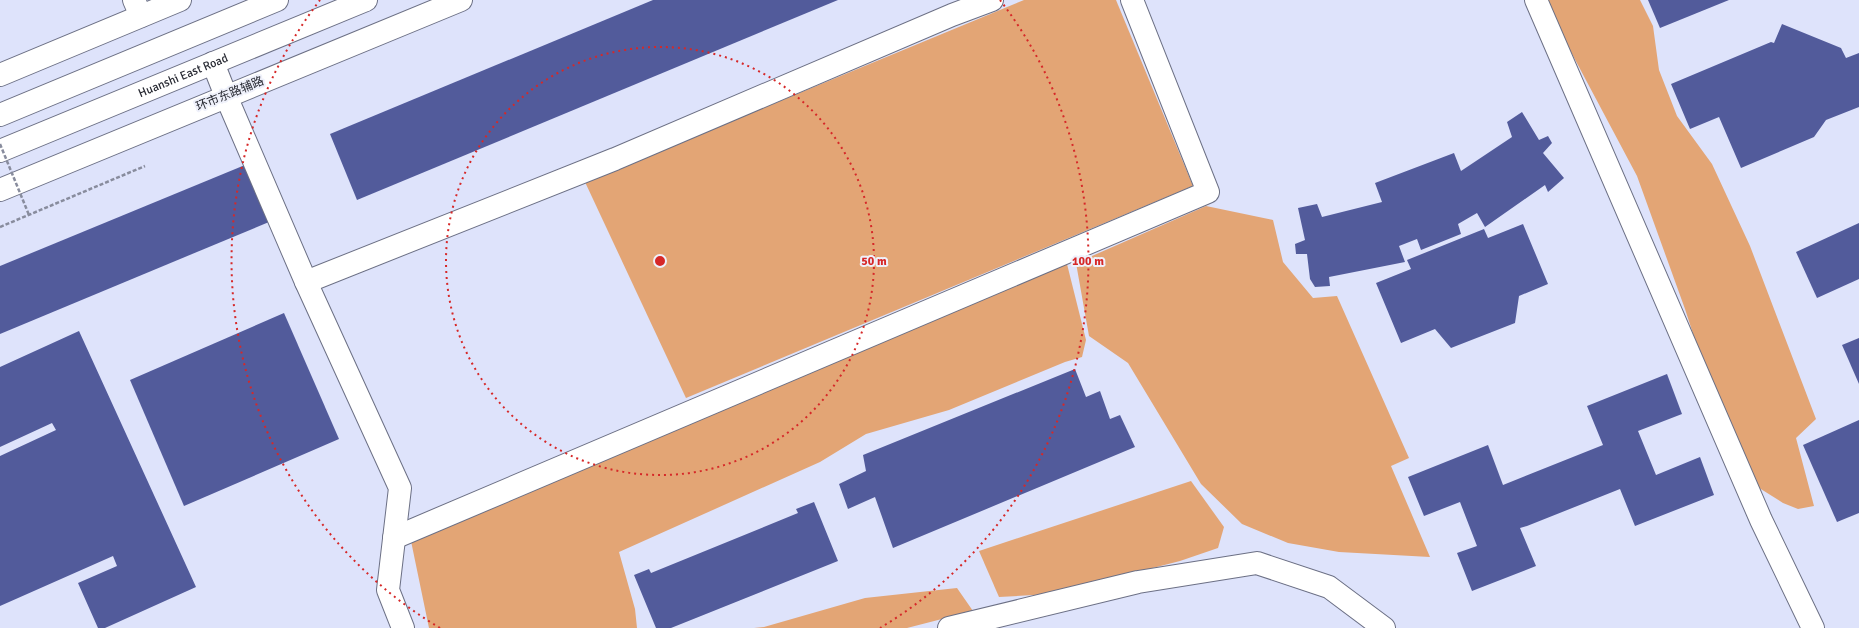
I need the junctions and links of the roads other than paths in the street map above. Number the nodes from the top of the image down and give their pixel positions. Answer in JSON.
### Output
{"nodes":[{"id":1,"x":180,"y":0,"type":"edge"},
{"id":2,"x":277,"y":0,"type":"edge"},
{"id":3,"x":366,"y":0,"type":"edge"},
{"id":4,"x":461,"y":0,"type":"edge"},
{"id":5,"x":992,"y":0,"type":"edge"},
{"id":6,"x":1132,"y":0,"type":"edge"},
{"id":7,"x":1536,"y":0,"type":"edge"},
{"id":8,"x":137,"y":8,"type":"edge"},
{"id":9,"x":213,"y":63,"type":"junction"},
{"id":10,"x":0,"y":75,"type":"edge"},
{"id":11,"x":226,"y":96,"type":"junction"},
{"id":12,"x":0,"y":115,"type":"edge"},
{"id":13,"x":0,"y":151,"type":"edge"},
{"id":14,"x":0,"y":190,"type":"edge"},
{"id":15,"x":306,"y":282,"type":"junction"},
{"id":16,"x":394,"y":538,"type":"junction"},
{"id":17,"x":403,"y":628,"type":"edge"},
{"id":18,"x":949,"y":628,"type":"edge"},
{"id":19,"x":1384,"y":628,"type":"edge"},
{"id":20,"x":1813,"y":628,"type":"edge"}],
"edges":[{"from":1,"to":8,"type":"main road"},
{"from":2,"to":12,"type":"main road"},
{"from":3,"to":9,"type":"main road","name":"Huanshi East Road"},
{"from":4,"to":11,"type":"main road","name":"环市东路辅路"},
{"from":5,"to":15,"type":"main road"},
{"from":6,"to":16,"type":"main road"},
{"from":7,"to":20,"type":"main road"},
{"from":8,"to":10,"type":"main road"},
{"from":9,"to":11,"type":"main road"},
{"from":9,"to":13,"type":"main road","name":"Huanshi East Road"},
{"from":11,"to":14,"type":"main road","name":"环市东路辅路"},
{"from":11,"to":15,"type":"main road"},
{"from":15,"to":16,"type":"main road"},
{"from":16,"to":17,"type":"main road"},
{"from":18,"to":19,"type":"main road"}]}
